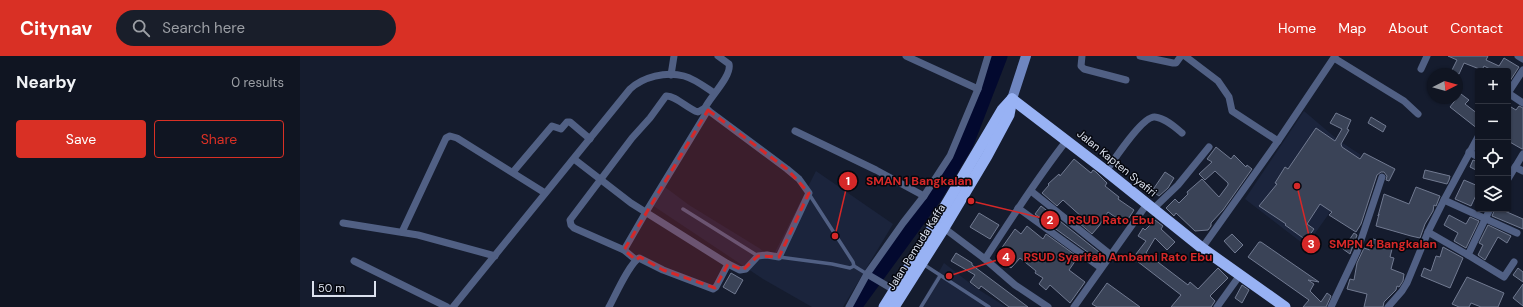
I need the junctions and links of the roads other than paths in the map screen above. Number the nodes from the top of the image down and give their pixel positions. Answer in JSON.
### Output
{"nodes":[{"id":1,"x":674,"y":56,"type":"edge"},
{"id":2,"x":718,"y":56,"type":"edge"},
{"id":3,"x":906,"y":56,"type":"edge"},
{"id":4,"x":988,"y":56,"type":"edge"},
{"id":5,"x":1026,"y":56,"type":"edge"},
{"id":6,"x":1082,"y":56,"type":"edge"},
{"id":7,"x":1140,"y":56,"type":"edge"},
{"id":8,"x":1181,"y":56,"type":"edge"},
{"id":9,"x":1185,"y":56,"type":"edge"},
{"id":10,"x":1427,"y":56,"type":"edge"},
{"id":11,"x":1518,"y":56,"type":"edge"},
{"id":12,"x":1334,"y":57,"type":"edge"},
{"id":13,"x":1523,"y":59,"type":"edge"},
{"id":14,"x":1421,"y":69,"type":"dead end"},
{"id":15,"x":1523,"y":70,"type":"edge"},
{"id":16,"x":671,"y":74,"type":"junction"},
{"id":17,"x":1126,"y":80,"type":"dead end"},
{"id":18,"x":1511,"y":88,"type":"edge"},
{"id":19,"x":978,"y":89,"type":"junction"},
{"id":20,"x":714,"y":93,"type":"junction"},
{"id":21,"x":1511,"y":95,"type":"edge"},
{"id":22,"x":1012,"y":99,"type":"junction"},
{"id":23,"x":1523,"y":103,"type":"edge"},
{"id":24,"x":707,"y":109,"type":"junction"},
{"id":25,"x":1418,"y":114,"type":"dead end"},
{"id":26,"x":795,"y":131,"type":"dead end"},
{"id":27,"x":1182,"y":133,"type":"dead end"},
{"id":28,"x":590,"y":139,"type":"junction"},
{"id":29,"x":1067,"y":140,"type":"junction"},
{"id":30,"x":1476,"y":140,"type":"edge"},
{"id":31,"x":1278,"y":141,"type":"junction"},
{"id":32,"x":1209,"y":147,"type":"dead end"},
{"id":33,"x":1469,"y":152,"type":"junction"},
{"id":34,"x":1523,"y":154,"type":"edge"},
{"id":35,"x":1475,"y":155,"type":"edge"},
{"id":36,"x":574,"y":159,"type":"junction"},
{"id":37,"x":1515,"y":167,"type":"junction"},
{"id":38,"x":1106,"y":171,"type":"junction"},
{"id":39,"x":1523,"y":171,"type":"edge"},
{"id":40,"x":513,"y":172,"type":"junction"},
{"id":41,"x":1511,"y":173,"type":"edge"},
{"id":42,"x":1382,"y":177,"type":"dead end"},
{"id":43,"x":601,"y":179,"type":"junction"},
{"id":44,"x":1031,"y":191,"type":"junction"},
{"id":45,"x":545,"y":193,"type":"junction"},
{"id":46,"x":809,"y":193,"type":"junction"},
{"id":47,"x":924,"y":196,"type":"junction"},
{"id":48,"x":1444,"y":200,"type":"junction"},
{"id":49,"x":1150,"y":207,"type":"junction"},
{"id":50,"x":1018,"y":208,"type":"junction"},
{"id":51,"x":683,"y":209,"type":"dead end"},
{"id":52,"x":646,"y":212,"type":"junction"},
{"id":53,"x":1488,"y":212,"type":"edge"},
{"id":54,"x":1485,"y":218,"type":"junction"},
{"id":55,"x":343,"y":224,"type":"dead end"},
{"id":56,"x":944,"y":228,"type":"junction"},
{"id":57,"x":402,"y":232,"type":"junction"},
{"id":58,"x":1428,"y":232,"type":"junction"},
{"id":59,"x":1517,"y":233,"type":"dead end"},
{"id":60,"x":1202,"y":248,"type":"junction"},
{"id":61,"x":624,"y":250,"type":"junction"},
{"id":62,"x":1111,"y":255,"type":"junction"},
{"id":63,"x":1468,"y":255,"type":"junction"},
{"id":64,"x":495,"y":256,"type":"junction"},
{"id":65,"x":758,"y":256,"type":"junction"},
{"id":66,"x":779,"y":257,"type":"junction"},
{"id":67,"x":636,"y":260,"type":"junction"},
{"id":68,"x":985,"y":260,"type":"junction"},
{"id":69,"x":354,"y":261,"type":"dead end"},
{"id":70,"x":918,"y":261,"type":"junction"},
{"id":71,"x":1514,"y":262,"type":"dead end"},
{"id":72,"x":728,"y":264,"type":"junction"},
{"id":73,"x":854,"y":266,"type":"junction"},
{"id":74,"x":1101,"y":268,"type":"junction"},
{"id":75,"x":869,"y":275,"type":"junction"},
{"id":76,"x":1240,"y":275,"type":"junction"},
{"id":77,"x":940,"y":276,"type":"junction"},
{"id":78,"x":894,"y":290,"type":"junction"},
{"id":79,"x":446,"y":307,"type":"edge"},
{"id":80,"x":452,"y":307,"type":"edge"},
{"id":81,"x":609,"y":307,"type":"edge"},
{"id":82,"x":849,"y":307,"type":"edge"},
{"id":83,"x":884,"y":307,"type":"edge"},
{"id":84,"x":894,"y":307,"type":"edge"},
{"id":85,"x":921,"y":307,"type":"edge"},
{"id":86,"x":989,"y":307,"type":"edge"},
{"id":87,"x":1048,"y":307,"type":"edge"},
{"id":88,"x":1074,"y":307,"type":"edge"},
{"id":89,"x":1217,"y":307,"type":"edge"},
{"id":90,"x":1285,"y":307,"type":"edge"},
{"id":91,"x":1331,"y":307,"type":"edge"},
{"id":92,"x":1388,"y":307,"type":"edge"}],
"edges":[{"from":1,"to":16,"type":"street"},
{"from":2,"to":20,"type":"street"},
{"from":3,"to":19,"type":"street"},
{"from":4,"to":19,"type":"street"},
{"from":5,"to":22,"type":"main road"},
{"from":6,"to":17,"type":"street"},
{"from":7,"to":8,"type":"street"},
{"from":9,"to":31,"type":"street"},
{"from":10,"to":14,"type":"street"},
{"from":11,"to":13,"type":"street"},
{"from":12,"to":25,"type":"street"},
{"from":12,"to":31,"type":"street"},
{"from":15,"to":18,"type":"street"},
{"from":16,"to":20,"type":"street"},
{"from":16,"to":28,"type":"street"},
{"from":19,"to":47,"type":"street"},
{"from":20,"to":24,"type":"street"},
{"from":21,"to":23,"type":"street"},
{"from":22,"to":29,"type":"highway","name":"Jalan Kapten Syafiri"},
{"from":22,"to":56,"type":"highway","name":"Jalan Pemuda Kaffa"},
{"from":22,"to":70,"type":"highway","name":"Jalan Pemuda Kaffa"},
{"from":24,"to":43,"type":"street"},
{"from":24,"to":46,"type":"street"},
{"from":24,"to":52,"type":"street"},
{"from":26,"to":47,"type":"street"},
{"from":27,"to":38,"type":"street"},
{"from":28,"to":36,"type":"street"},
{"from":28,"to":40,"type":"street"},
{"from":29,"to":38,"type":"highway","name":"Jalan Kapten Syafiri"},
{"from":29,"to":44,"type":"street"},
{"from":30,"to":33,"type":"street"},
{"from":31,"to":60,"type":"street"},
{"from":32,"to":49,"type":"street"},
{"from":33,"to":35,"type":"street"},
{"from":33,"to":48,"type":"street"},
{"from":34,"to":37,"type":"street"},
{"from":36,"to":43,"type":"street"},
{"from":36,"to":45,"type":"street"},
{"from":37,"to":39,"type":"street"},
{"from":37,"to":41,"type":"street"},
{"from":38,"to":49,"type":"highway","name":"Jalan Kapten Syafiri"},
{"from":40,"to":45,"type":"street"},
{"from":40,"to":57,"type":"street"},
{"from":42,"to":91,"type":"street"},
{"from":43,"to":52,"type":"street"},
{"from":43,"to":61,"type":"street"},
{"from":44,"to":50,"type":"street"},
{"from":44,"to":62,"type":"street"},
{"from":45,"to":64,"type":"street"},
{"from":46,"to":66,"type":"street"},
{"from":46,"to":73,"type":"lane"},
{"from":47,"to":75,"type":"street"},
{"from":48,"to":54,"type":"street"},
{"from":48,"to":58,"type":"street"},
{"from":49,"to":60,"type":"highway","name":"Jalan Kapten Syafiri"},
{"from":49,"to":62,"type":"street"},
{"from":50,"to":68,"type":"street"},
{"from":50,"to":74,"type":"street"},
{"from":51,"to":65,"type":"lane"},
{"from":52,"to":61,"type":"street"},
{"from":52,"to":72,"type":"street"},
{"from":53,"to":54,"type":"street"},
{"from":54,"to":59,"type":"street"},
{"from":54,"to":63,"type":"street"},
{"from":55,"to":57,"type":"street"},
{"from":56,"to":68,"type":"street"},
{"from":56,"to":70,"type":"highway","name":"Jalan Pemuda Kaffa"},
{"from":57,"to":64,"type":"street"},
{"from":58,"to":63,"type":"street"},
{"from":58,"to":92,"type":"street"},
{"from":60,"to":76,"type":"highway","name":"Jalan Kapten Syafiri"},
{"from":61,"to":67,"type":"street"},
{"from":62,"to":74,"type":"street"},
{"from":63,"to":71,"type":"street"},
{"from":64,"to":80,"type":"street"},
{"from":65,"to":66,"type":"street"},
{"from":65,"to":72,"type":"street"},
{"from":66,"to":73,"type":"lane"},
{"from":67,"to":72,"type":"street"},
{"from":67,"to":81,"type":"street"},
{"from":68,"to":87,"type":"street"},
{"from":69,"to":79,"type":"street"},
{"from":70,"to":77,"type":"lane"},
{"from":70,"to":78,"type":"highway","name":"Jalan Pemuda Kaffa"},
{"from":70,"to":84,"type":"highway","name":"Jalan Pemuda Kaffa"},
{"from":73,"to":75,"type":"lane"},
{"from":74,"to":88,"type":"street"},
{"from":75,"to":78,"type":"street"},
{"from":75,"to":82,"type":"street"},
{"from":76,"to":89,"type":"street"},
{"from":76,"to":90,"type":"highway","name":"Jalan Kapten Syafiri"},
{"from":77,"to":85,"type":"lane"},
{"from":77,"to":86,"type":"lane"},
{"from":78,"to":83,"type":"highway","name":"Jalan Pemuda Kaffa"}]}
